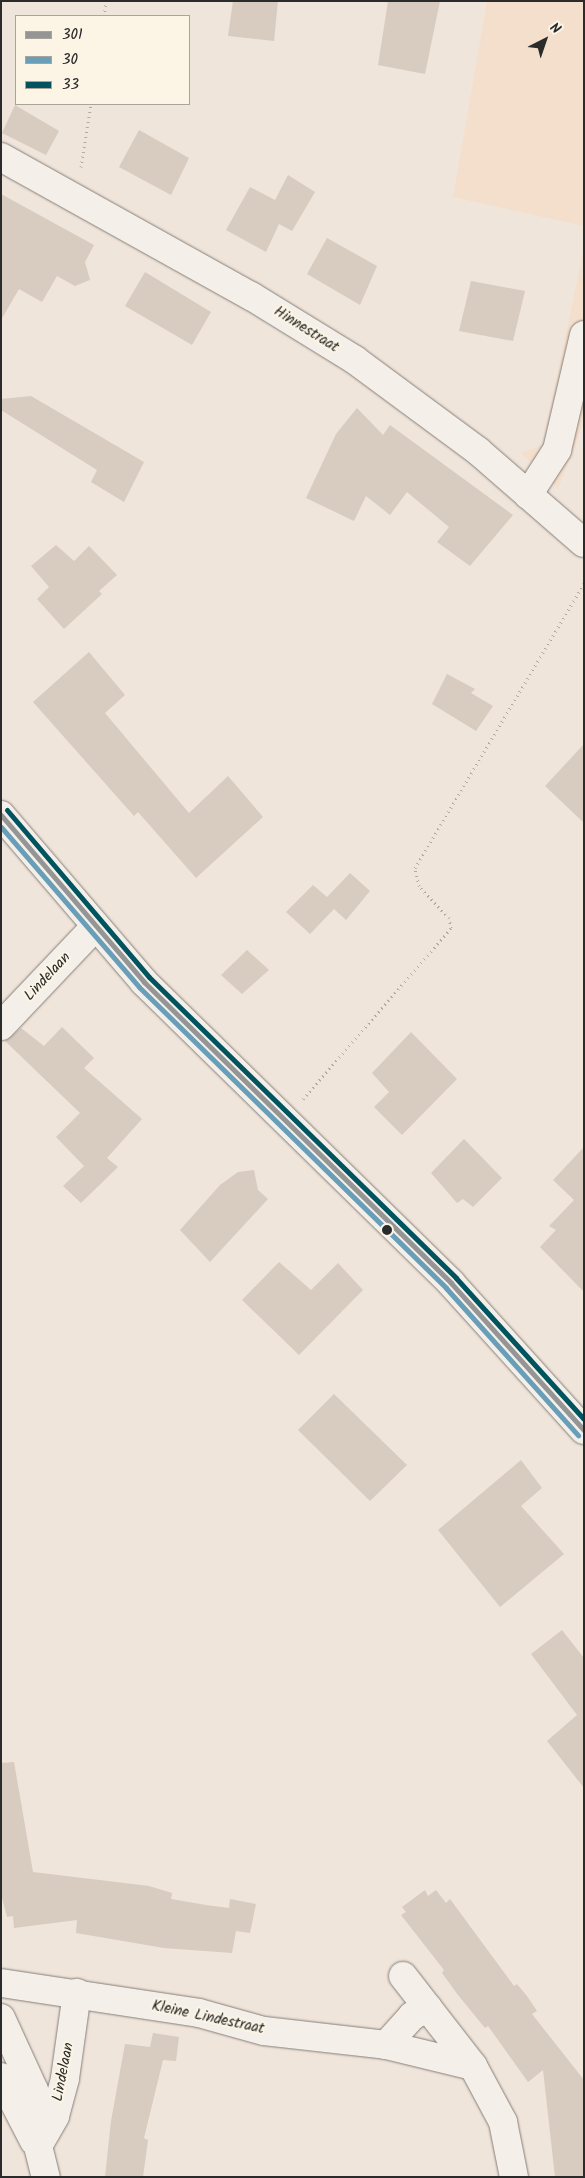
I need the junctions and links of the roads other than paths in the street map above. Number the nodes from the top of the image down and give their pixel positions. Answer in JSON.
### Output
{"nodes":[{"id":1,"x":1,"y":157,"type":"edge"},
{"id":2,"x":584,"y":335,"type":"edge"},
{"id":3,"x":528,"y":495,"type":"junction"},
{"id":4,"x":584,"y":543,"type":"edge"},
{"id":5,"x":1,"y":815,"type":"edge"},
{"id":6,"x":95,"y":927,"type":"junction"},
{"id":7,"x":1,"y":1026,"type":"edge"},
{"id":8,"x":584,"y":1430,"type":"edge"},
{"id":9,"x":403,"y":1976,"type":"dead end"},
{"id":10,"x":1,"y":1983,"type":"edge"},
{"id":11,"x":77,"y":1993,"type":"junction"},
{"id":12,"x":428,"y":2008,"type":"junction"},
{"id":13,"x":1,"y":2018,"type":"edge"},
{"id":14,"x":386,"y":2045,"type":"junction"},
{"id":15,"x":473,"y":2066,"type":"junction"},
{"id":16,"x":1,"y":2077,"type":"edge"},
{"id":17,"x":38,"y":2146,"type":"junction"},
{"id":18,"x":46,"y":2177,"type":"edge"},
{"id":19,"x":514,"y":2177,"type":"edge"}],
"edges":[{"from":1,"to":3,"type":"street","name":"Hinnestraat"},
{"from":2,"to":3,"type":"street"},
{"from":3,"to":4,"type":"street","name":"Hinnestraat"},
{"from":5,"to":6,"type":"street"},
{"from":6,"to":7,"type":"street","name":"Lindelaan"},
{"from":6,"to":8,"type":"street"},
{"from":9,"to":12,"type":"street"},
{"from":10,"to":11,"type":"street","name":"Kleine Lindestraat"},
{"from":11,"to":14,"type":"street","name":"Kleine Lindestraat"},
{"from":11,"to":17,"type":"street","name":"Lindelaan"},
{"from":12,"to":14,"type":"street"},
{"from":12,"to":15,"type":"street"},
{"from":13,"to":17,"type":"street","name":"Lindelaan"},
{"from":14,"to":15,"type":"street","name":"Kleine Lindestraat"},
{"from":15,"to":19,"type":"street"},
{"from":16,"to":17,"type":"street","name":"Lindelaan"},
{"from":17,"to":18,"type":"street","name":"Lindelaan"}]}
